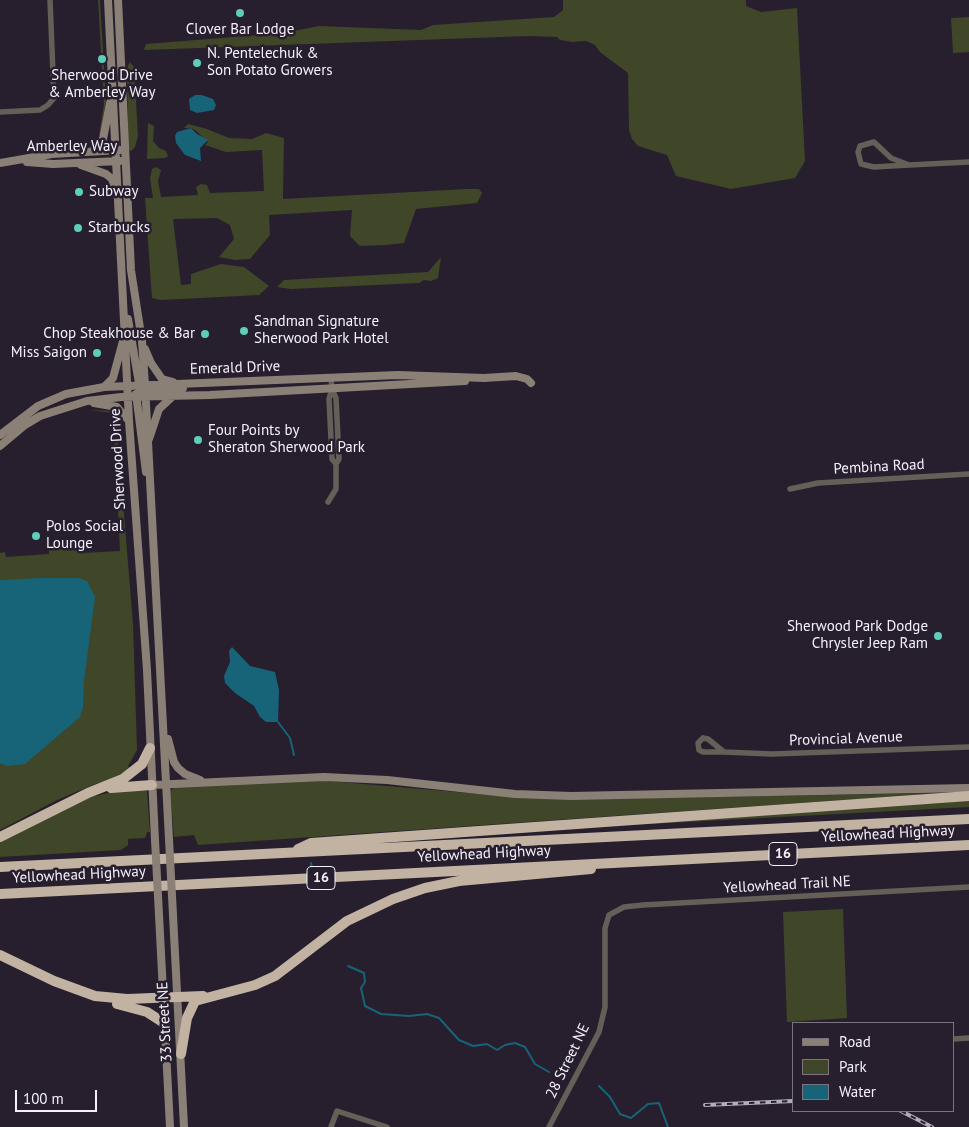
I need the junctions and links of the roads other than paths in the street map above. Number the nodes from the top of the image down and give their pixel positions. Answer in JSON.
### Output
{"nodes":[{"id":1,"x":50,"y":0,"type":"edge"},
{"id":2,"x":108,"y":0,"type":"edge"},
{"id":3,"x":118,"y":0,"type":"edge"},
{"id":4,"x":112,"y":78,"type":"junction"},
{"id":5,"x":0,"y":112,"type":"edge"},
{"id":6,"x":115,"y":150,"type":"junction"},
{"id":7,"x":125,"y":150,"type":"junction"},
{"id":8,"x":91,"y":152,"type":"junction"},
{"id":9,"x":17,"y":161,"type":"junction"},
{"id":10,"x":116,"y":161,"type":"junction"},
{"id":11,"x":126,"y":161,"type":"junction"},
{"id":12,"x":969,"y":162,"type":"edge"},
{"id":13,"x":0,"y":163,"type":"edge"},
{"id":14,"x":70,"y":163,"type":"junction"},
{"id":15,"x":909,"y":165,"type":"junction"},
{"id":16,"x":118,"y":200,"type":"junction"},
{"id":17,"x":124,"y":312,"type":"junction"},
{"id":18,"x":125,"y":331,"type":"junction"},
{"id":19,"x":142,"y":341,"type":"junction"},
{"id":20,"x":331,"y":378,"type":"junction"},
{"id":21,"x":484,"y":378,"type":"junction"},
{"id":22,"x":218,"y":383,"type":"junction"},
{"id":23,"x":531,"y":383,"type":"dead end"},
{"id":24,"x":185,"y":384,"type":"junction"},
{"id":25,"x":127,"y":386,"type":"junction"},
{"id":26,"x":104,"y":387,"type":"junction"},
{"id":27,"x":332,"y":389,"type":"junction"},
{"id":28,"x":140,"y":393,"type":"junction"},
{"id":29,"x":173,"y":396,"type":"junction"},
{"id":30,"x":67,"y":406,"type":"junction"},
{"id":31,"x":129,"y":421,"type":"junction"},
{"id":32,"x":0,"y":435,"type":"edge"},
{"id":33,"x":148,"y":444,"type":"junction"},
{"id":34,"x":0,"y":446,"type":"edge"},
{"id":35,"x":969,"y":474,"type":"edge"},
{"id":36,"x":150,"y":479,"type":"junction"},
{"id":37,"x":790,"y":490,"type":"dead end"},
{"id":38,"x":328,"y":502,"type":"dead end"},
{"id":39,"x":162,"y":705,"type":"junction"},
{"id":40,"x":969,"y":747,"type":"edge"},
{"id":41,"x":150,"y":748,"type":"junction"},
{"id":42,"x":724,"y":752,"type":"dead end"},
{"id":43,"x":204,"y":781,"type":"junction"},
{"id":44,"x":152,"y":784,"type":"junction"},
{"id":45,"x":166,"y":784,"type":"junction"},
{"id":46,"x":969,"y":788,"type":"edge"},
{"id":47,"x":88,"y":793,"type":"junction"},
{"id":48,"x":969,"y":796,"type":"edge"},
{"id":49,"x":969,"y":819,"type":"edge"},
{"id":50,"x":0,"y":837,"type":"edge"},
{"id":51,"x":969,"y":845,"type":"edge"},
{"id":52,"x":924,"y":847,"type":"junction"},
{"id":53,"x":294,"y":851,"type":"junction"},
{"id":54,"x":969,"y":851,"type":"edge"},
{"id":55,"x":642,"y":861,"type":"junction"},
{"id":56,"x":0,"y":867,"type":"edge"},
{"id":57,"x":969,"y":887,"type":"edge"},
{"id":58,"x":0,"y":894,"type":"edge"},
{"id":59,"x":159,"y":915,"type":"joint"},
{"id":60,"x":173,"y":915,"type":"joint"},
{"id":61,"x":609,"y":915,"type":"joint"},
{"id":62,"x":0,"y":955,"type":"edge"},
{"id":63,"x":213,"y":995,"type":"junction"},
{"id":64,"x":95,"y":996,"type":"junction"},
{"id":65,"x":163,"y":998,"type":"junction"},
{"id":66,"x":176,"y":998,"type":"junction"},
{"id":67,"x":164,"y":1023,"type":"junction"},
{"id":68,"x":969,"y":1038,"type":"edge"},
{"id":69,"x":954,"y":1039,"type":"edge"},
{"id":70,"x":181,"y":1054,"type":"junction"},
{"id":71,"x":170,"y":1127,"type":"edge"},
{"id":72,"x":184,"y":1127,"type":"edge"},
{"id":73,"x":331,"y":1127,"type":"edge"},
{"id":74,"x":387,"y":1127,"type":"edge"},
{"id":75,"x":548,"y":1127,"type":"edge"}],
"edges":[{"from":1,"to":5,"type":"street"},
{"from":2,"to":4,"type":"main road","name":"Sherwood Drive"},
{"from":3,"to":7,"type":"main road","name":"Sherwood Drive"},
{"from":4,"to":6,"type":"main road","name":"Sherwood Drive"},
{"from":4,"to":8,"type":"main road"},
{"from":6,"to":7,"type":"main road","name":"Amberley Way"},
{"from":6,"to":8,"type":"main road","name":"Amberley Way"},
{"from":6,"to":10,"type":"main road","name":"Sherwood Drive"},
{"from":7,"to":11,"type":"main road","name":"Sherwood Drive"},
{"from":8,"to":9,"type":"main road","name":"Amberley Way"},
{"from":9,"to":13,"type":"main road","name":"Amberley Way"},
{"from":9,"to":14,"type":"main road","name":"Amberley Way"},
{"from":10,"to":11,"type":"main road","name":"Amberley Way"},
{"from":10,"to":14,"type":"main road","name":"Amberley Way"},
{"from":10,"to":16,"type":"main road","name":"Sherwood Drive"},
{"from":11,"to":19,"type":"main road","name":"Sherwood Drive"},
{"from":12,"to":15,"type":"street"},
{"from":14,"to":16,"type":"main road"},
{"from":15,"to":15,"type":"street"},
{"from":16,"to":17,"type":"main road","name":"Sherwood Drive"},
{"from":17,"to":18,"type":"main road","name":"Sherwood Drive"},
{"from":17,"to":28,"type":"main road"},
{"from":18,"to":25,"type":"main road","name":"Sherwood Drive"},
{"from":18,"to":26,"type":"main road"},
{"from":19,"to":24,"type":"main road"},
{"from":19,"to":28,"type":"main road","name":"Sherwood Drive"},
{"from":20,"to":21,"type":"main road","name":"Emerald Drive"},
{"from":20,"to":22,"type":"main road","name":"Emerald Drive"},
{"from":20,"to":27,"type":"street"},
{"from":21,"to":23,"type":"main road","name":"Emerald Drive"},
{"from":21,"to":27,"type":"main road","name":"Emerald Drive"},
{"from":22,"to":24,"type":"main road","name":"Emerald Drive"},
{"from":22,"to":28,"type":"main road"},
{"from":24,"to":28,"type":"main road","name":"Emerald Drive"},
{"from":25,"to":26,"type":"main road","name":"Emerald Drive"},
{"from":25,"to":28,"type":"main road","name":"Sherwood Drive"},
{"from":25,"to":28,"type":"main road","name":"Emerald Drive"},
{"from":26,"to":32,"type":"main road","name":"Emerald Drive"},
{"from":27,"to":29,"type":"main road","name":"Emerald Drive"},
{"from":27,"to":38,"type":"street"},
{"from":28,"to":29,"type":"main road","name":"Emerald Drive"},
{"from":28,"to":30,"type":"main road","name":"Emerald Drive"},
{"from":28,"to":31,"type":"main road","name":"Sherwood Drive"},
{"from":28,"to":33,"type":"main road","name":"Sherwood Drive"},
{"from":28,"to":36,"type":"main road"},
{"from":29,"to":33,"type":"main road"},
{"from":30,"to":31,"type":"main road"},
{"from":30,"to":34,"type":"main road","name":"Emerald Drive"},
{"from":31,"to":41,"type":"main road","name":"Sherwood Drive"},
{"from":33,"to":36,"type":"main road","name":"Sherwood Drive"},
{"from":35,"to":37,"type":"street","name":"Pembina Road"},
{"from":36,"to":39,"type":"main road","name":"Sherwood Drive"},
{"from":39,"to":43,"type":"main road"},
{"from":39,"to":45,"type":"main road","name":"Sherwood Drive"},
{"from":40,"to":42,"type":"street","name":"Provincial Avenue"},
{"from":41,"to":44,"type":"main road","name":"Sherwood Drive"},
{"from":41,"to":47,"type":"highway"},
{"from":43,"to":45,"type":"main road"},
{"from":43,"to":46,"type":"main road"},
{"from":44,"to":45,"type":"main road"},
{"from":44,"to":47,"type":"highway"},
{"from":44,"to":59,"type":"main road","name":"Sherwood Drive","bridge":true},
{"from":45,"to":60,"type":"main road","name":"Sherwood Drive","bridge":true},
{"from":47,"to":50,"type":"highway"},
{"from":48,"to":53,"type":"highway"},
{"from":49,"to":53,"type":"highway","name":"Yellowhead Highway","number":"16"},
{"from":51,"to":52,"type":"highway","name":"Yellowhead Highway","number":"16"},
{"from":52,"to":54,"type":"highway"},
{"from":52,"to":55,"type":"highway","name":"Yellowhead Highway","number":"16"},
{"from":53,"to":56,"type":"highway","name":"Yellowhead Highway","number":"16"},
{"from":55,"to":58,"type":"highway","name":"Yellowhead Highway","number":"16"},
{"from":55,"to":63,"type":"highway"},
{"from":57,"to":61,"type":"street","name":"Yellowhead Trail NE"},
{"from":59,"to":65,"type":"main road","name":"33 Street NE"},
{"from":60,"to":66,"type":"main road","name":"33 Street NE"},
{"from":61,"to":75,"type":"street","name":"28 Street NE"},
{"from":62,"to":64,"type":"highway"},
{"from":63,"to":66,"type":"highway"},
{"from":63,"to":70,"type":"highway"},
{"from":64,"to":65,"type":"highway"},
{"from":64,"to":67,"type":"highway"},
{"from":65,"to":66,"type":"highway"},
{"from":65,"to":67,"type":"main road","name":"33 Street NE"},
{"from":66,"to":70,"type":"main road","name":"33 Street NE"},
{"from":67,"to":71,"type":"main road","name":"33 Street NE"},
{"from":68,"to":69,"type":"street"},
{"from":70,"to":72,"type":"main road","name":"33 Street NE"},
{"from":73,"to":74,"type":"street"}]}
